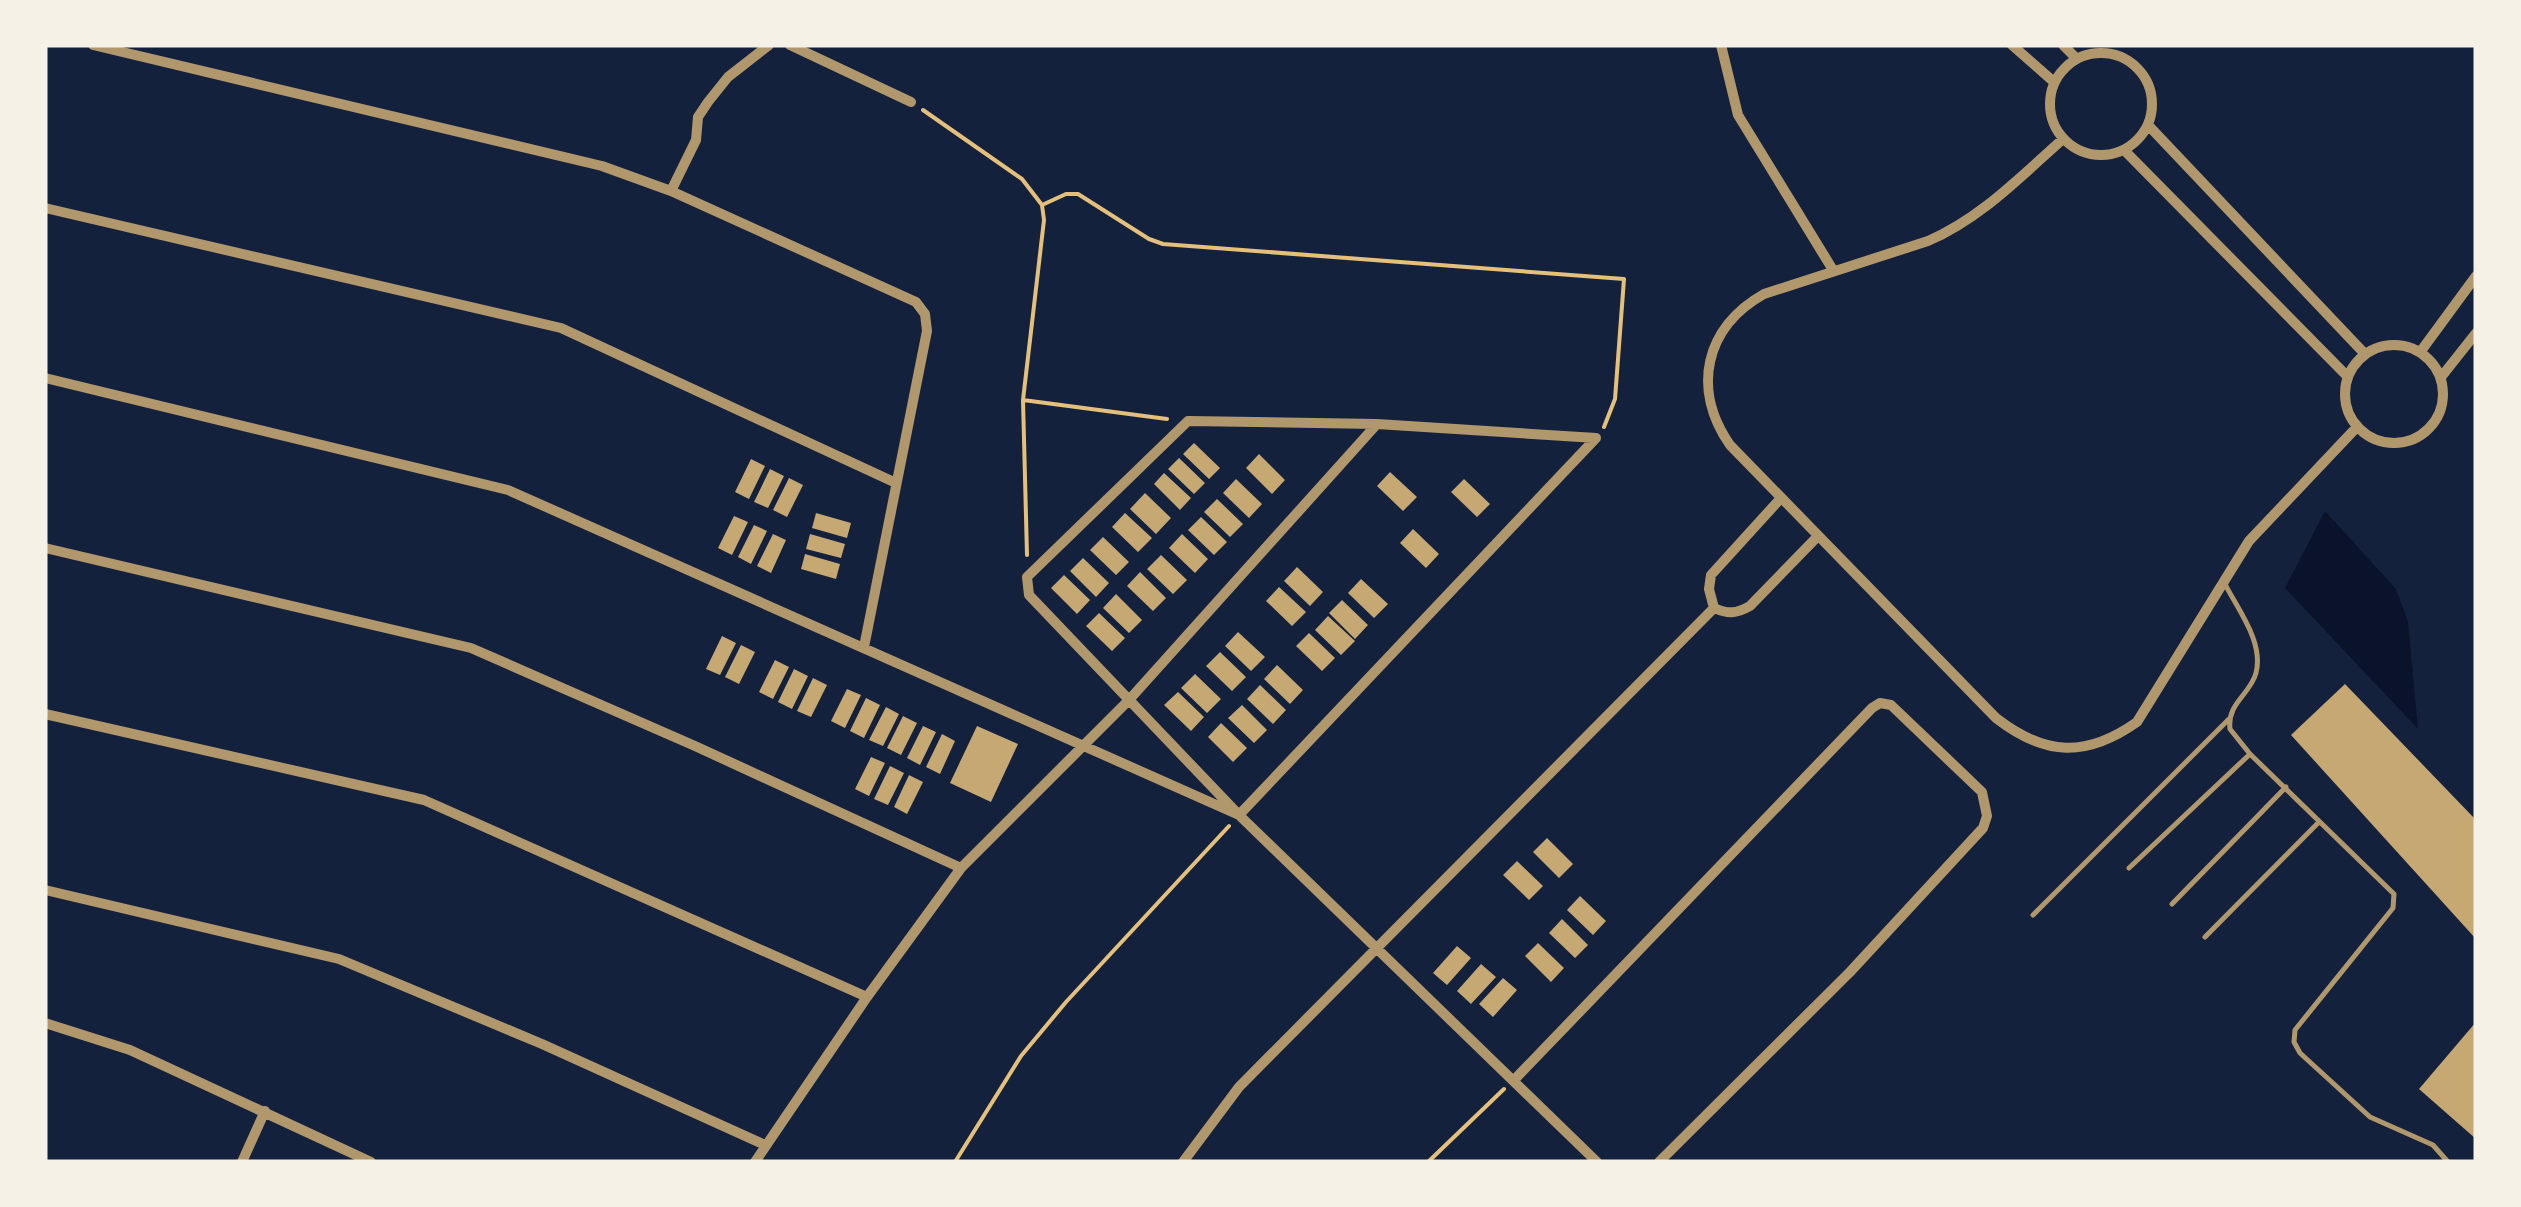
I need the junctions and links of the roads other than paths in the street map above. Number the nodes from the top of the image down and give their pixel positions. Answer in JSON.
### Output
{"nodes":[{"id":1,"x":93,"y":45,"type":"edge"},
{"id":2,"x":770,"y":45,"type":"edge"},
{"id":3,"x":790,"y":45,"type":"edge"},
{"id":4,"x":1721,"y":45,"type":"edge"},
{"id":5,"x":2012,"y":45,"type":"edge"},
{"id":6,"x":2063,"y":45,"type":"edge"},
{"id":7,"x":2076,"y":58,"type":"junction"},
{"id":8,"x":2054,"y":82,"type":"junction"},
{"id":9,"x":911,"y":102,"type":"road end"},
{"id":10,"x":2148,"y":126,"type":"junction"},
{"id":11,"x":2062,"y":139,"type":"junction"},
{"id":12,"x":2124,"y":150,"type":"junction"},
{"id":13,"x":671,"y":191,"type":"junction"},
{"id":14,"x":45,"y":208,"type":"edge"},
{"id":15,"x":1833,"y":270,"type":"junction"},
{"id":16,"x":2476,"y":276,"type":"edge"},
{"id":17,"x":2476,"y":333,"type":"edge"},
{"id":18,"x":2421,"y":351,"type":"junction"},
{"id":19,"x":2364,"y":353,"type":"junction"},
{"id":20,"x":2346,"y":376,"type":"junction"},
{"id":21,"x":2442,"y":376,"type":"junction"},
{"id":22,"x":45,"y":378,"type":"edge"},
{"id":23,"x":1377,"y":424,"type":"junction"},
{"id":24,"x":2356,"y":428,"type":"junction"},
{"id":25,"x":896,"y":483,"type":"junction"},
{"id":26,"x":1782,"y":498,"type":"junction"},
{"id":27,"x":1818,"y":536,"type":"junction"},
{"id":28,"x":45,"y":548,"type":"edge"},
{"id":29,"x":2224,"y":582,"type":"junction"},
{"id":30,"x":1714,"y":608,"type":"junction"},
{"id":31,"x":864,"y":646,"type":"junction"},
{"id":32,"x":1129,"y":700,"type":"junction"},
{"id":33,"x":45,"y":714,"type":"edge"},
{"id":34,"x":2229,"y":718,"type":"junction"},
{"id":35,"x":1081,"y":746,"type":"junction"},
{"id":36,"x":2250,"y":754,"type":"junction"},
{"id":37,"x":2286,"y":786,"type":"junction"},
{"id":38,"x":1238,"y":815,"type":"junction"},
{"id":39,"x":2319,"y":822,"type":"junction"},
{"id":40,"x":961,"y":868,"type":"junction"},
{"id":41,"x":2129,"y":868,"type":"dead end"},
{"id":42,"x":45,"y":890,"type":"edge"},
{"id":43,"x":2172,"y":904,"type":"dead end"},
{"id":44,"x":2032,"y":915,"type":"dead end"},
{"id":45,"x":2205,"y":937,"type":"dead end"},
{"id":46,"x":1376,"y":948,"type":"junction"},
{"id":47,"x":867,"y":997,"type":"junction"},
{"id":48,"x":45,"y":1023,"type":"edge"},
{"id":49,"x":1514,"y":1079,"type":"junction"},
{"id":50,"x":265,"y":1111,"type":"junction"},
{"id":51,"x":765,"y":1145,"type":"junction"},
{"id":52,"x":242,"y":1162,"type":"edge"},
{"id":53,"x":371,"y":1162,"type":"edge"},
{"id":54,"x":755,"y":1162,"type":"edge"},
{"id":55,"x":1182,"y":1162,"type":"edge"},
{"id":56,"x":1597,"y":1162,"type":"edge"},
{"id":57,"x":1659,"y":1162,"type":"edge"},
{"id":58,"x":2448,"y":1162,"type":"edge"}],
"edges":[{"from":1,"to":13,"type":"street"},
{"from":2,"to":13,"type":"street"},
{"from":3,"to":9,"type":"street"},
{"from":4,"to":15,"type":"street"},
{"from":5,"to":8,"type":"street"},
{"from":6,"to":7,"type":"street"},
{"from":7,"to":8,"type":"street"},
{"from":7,"to":10,"type":"street"},
{"from":8,"to":11,"type":"street"},
{"from":10,"to":12,"type":"street"},
{"from":10,"to":19,"type":"street"},
{"from":11,"to":12,"type":"street"},
{"from":11,"to":15,"type":"street"},
{"from":12,"to":20,"type":"street"},
{"from":13,"to":25,"type":"street"},
{"from":14,"to":25,"type":"street"},
{"from":15,"to":26,"type":"street"},
{"from":16,"to":18,"type":"street"},
{"from":17,"to":21,"type":"street"},
{"from":18,"to":19,"type":"street"},
{"from":18,"to":21,"type":"street"},
{"from":19,"to":20,"type":"street"},
{"from":20,"to":24,"type":"street"},
{"from":21,"to":24,"type":"street"},
{"from":22,"to":31,"type":"street"},
{"from":23,"to":32,"type":"street"},
{"from":23,"to":32,"type":"street"},
{"from":23,"to":38,"type":"street"},
{"from":24,"to":29,"type":"street"},
{"from":25,"to":31,"type":"street"},
{"from":26,"to":27,"type":"street"},
{"from":26,"to":30,"type":"street"},
{"from":27,"to":29,"type":"street"},
{"from":27,"to":30,"type":"street"},
{"from":28,"to":40,"type":"street"},
{"from":29,"to":34,"type":"lane"},
{"from":30,"to":46,"type":"street"},
{"from":31,"to":35,"type":"street"},
{"from":32,"to":35,"type":"street"},
{"from":32,"to":38,"type":"street"},
{"from":33,"to":47,"type":"street"},
{"from":34,"to":36,"type":"lane"},
{"from":34,"to":44,"type":"lane"},
{"from":35,"to":38,"type":"street"},
{"from":35,"to":40,"type":"street"},
{"from":36,"to":37,"type":"lane"},
{"from":36,"to":41,"type":"lane"},
{"from":37,"to":39,"type":"lane"},
{"from":37,"to":43,"type":"lane"},
{"from":38,"to":46,"type":"street"},
{"from":39,"to":45,"type":"lane"},
{"from":39,"to":58,"type":"lane"},
{"from":40,"to":47,"type":"street"},
{"from":42,"to":51,"type":"street"},
{"from":46,"to":49,"type":"street"},
{"from":46,"to":55,"type":"street"},
{"from":47,"to":51,"type":"street"},
{"from":48,"to":50,"type":"street"},
{"from":49,"to":56,"type":"street"},
{"from":49,"to":57,"type":"street"},
{"from":50,"to":52,"type":"street"},
{"from":50,"to":53,"type":"street"},
{"from":51,"to":54,"type":"street"}]}
